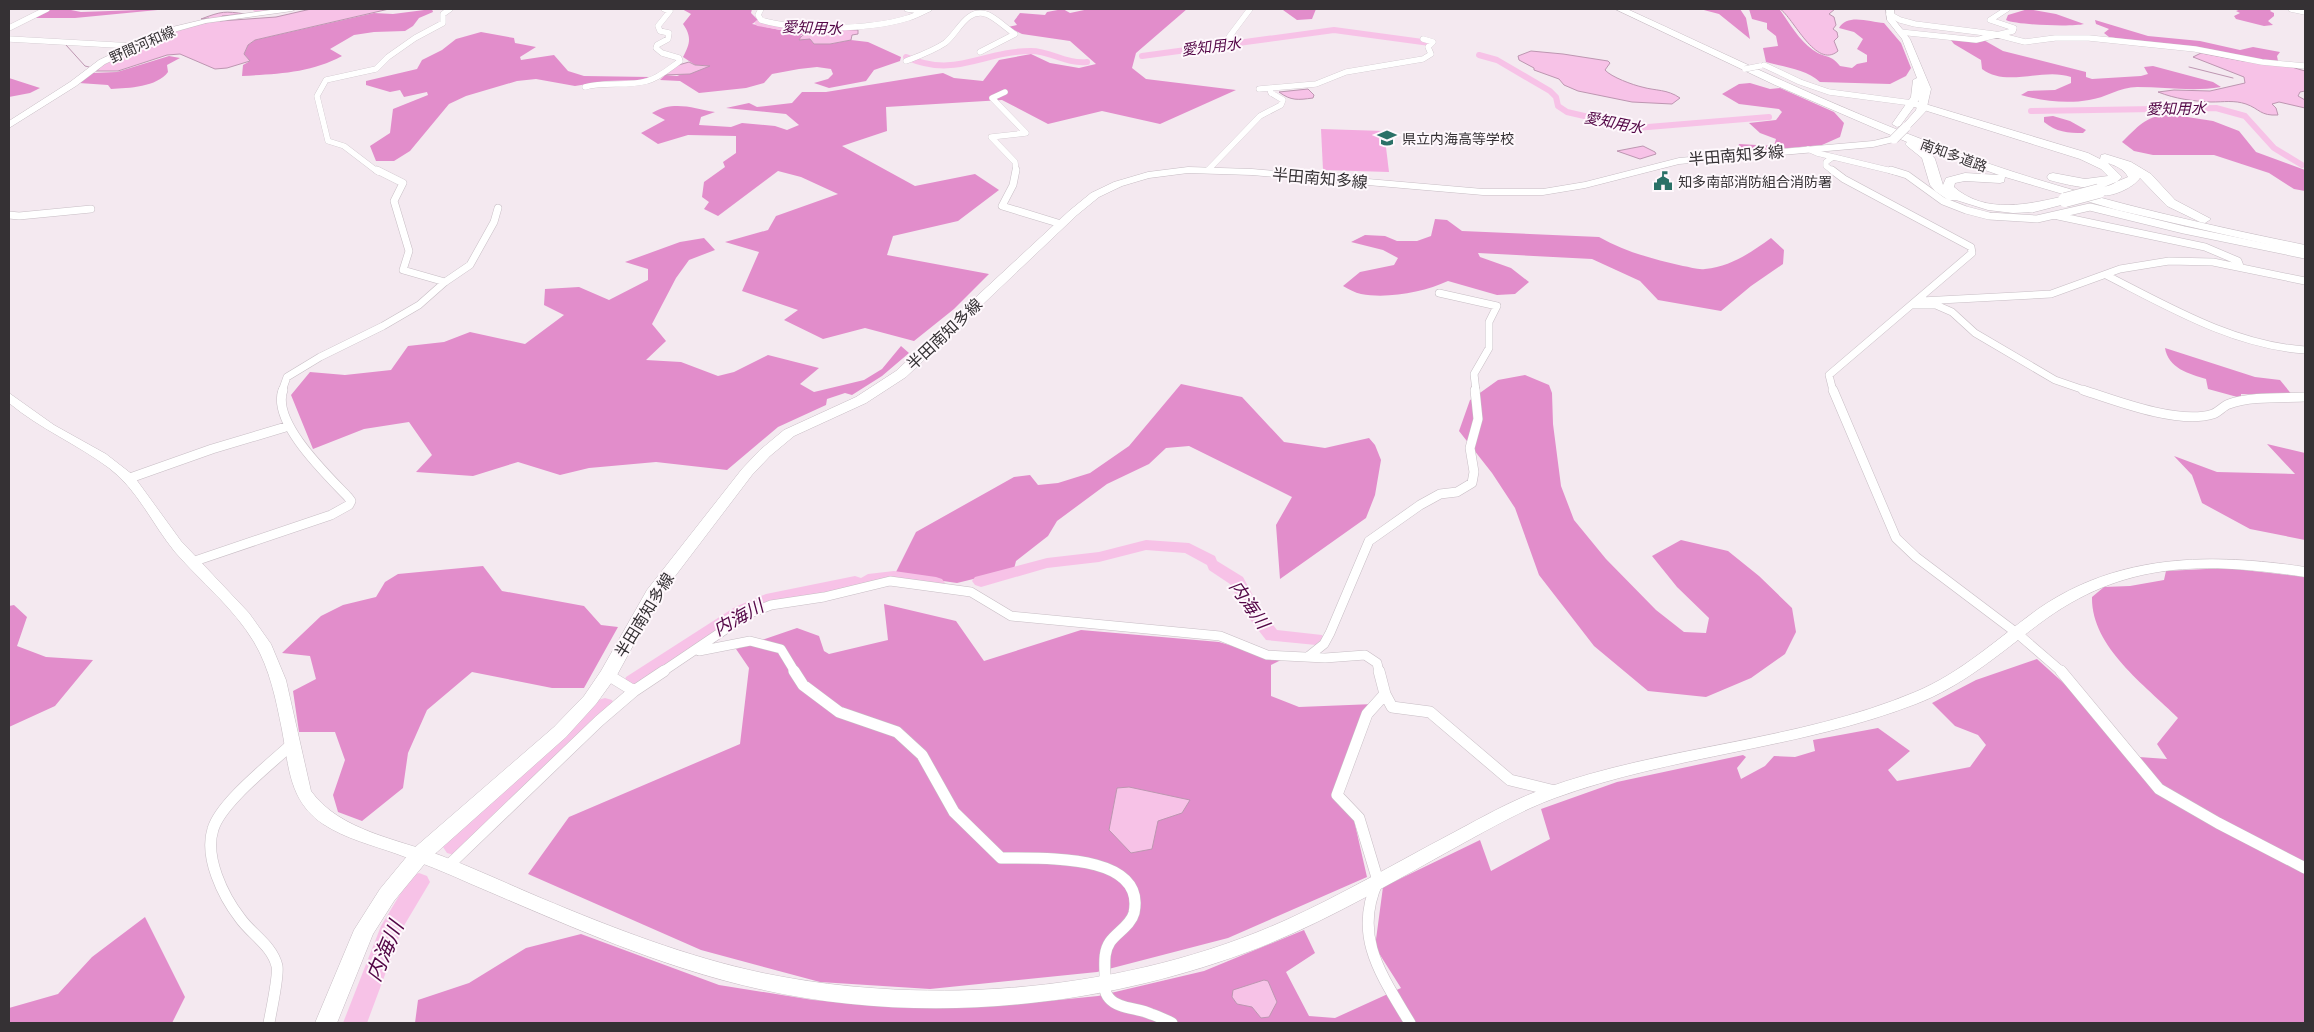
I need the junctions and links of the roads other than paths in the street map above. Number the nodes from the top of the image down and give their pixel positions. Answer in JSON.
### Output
{"nodes":[{"id":1,"x":47,"y":9,"type":"edge"},
{"id":2,"x":292,"y":9,"type":"edge"},
{"id":3,"x":450,"y":9,"type":"edge"},
{"id":4,"x":664,"y":9,"type":"edge"},
{"id":5,"x":761,"y":9,"type":"edge"},
{"id":6,"x":907,"y":9,"type":"edge"},
{"id":7,"x":929,"y":9,"type":"edge"},
{"id":8,"x":1250,"y":9,"type":"edge"},
{"id":9,"x":1620,"y":9,"type":"edge"},
{"id":10,"x":1628,"y":9,"type":"edge"},
{"id":11,"x":2007,"y":9,"type":"edge"},
{"id":12,"x":2291,"y":9,"type":"edge"},
{"id":13,"x":923,"y":11,"type":"junction"},
{"id":14,"x":973,"y":11,"type":"edge"},
{"id":15,"x":1890,"y":11,"type":"edge"},
{"id":16,"x":2305,"y":12,"type":"edge"},
{"id":17,"x":9,"y":28,"type":"edge"},
{"id":18,"x":1900,"y":32,"type":"junction"},
{"id":19,"x":1994,"y":34,"type":"junction"},
{"id":20,"x":9,"y":39,"type":"edge"},
{"id":21,"x":1423,"y":39,"type":"dead end"},
{"id":22,"x":1234,"y":41,"type":"dead end"},
{"id":23,"x":133,"y":46,"type":"junction"},
{"id":24,"x":980,"y":52,"type":"dead end"},
{"id":25,"x":906,"y":61,"type":"dead end"},
{"id":26,"x":2305,"y":66,"type":"edge"},
{"id":27,"x":1745,"y":69,"type":"dead end"},
{"id":28,"x":585,"y":87,"type":"dead end"},
{"id":29,"x":1259,"y":89,"type":"dead end"},
{"id":30,"x":1270,"y":90,"type":"junction"},
{"id":31,"x":1005,"y":92,"type":"dead end"},
{"id":32,"x":1809,"y":95,"type":"junction"},
{"id":33,"x":1919,"y":105,"type":"junction"},
{"id":34,"x":1870,"y":118,"type":"junction"},
{"id":35,"x":9,"y":124,"type":"edge"},
{"id":36,"x":1829,"y":152,"type":"junction"},
{"id":37,"x":2086,"y":155,"type":"junction"},
{"id":38,"x":1208,"y":170,"type":"junction"},
{"id":39,"x":2067,"y":201,"type":"junction"},
{"id":40,"x":498,"y":208,"type":"dead end"},
{"id":41,"x":91,"y":209,"type":"dead end"},
{"id":42,"x":9,"y":214,"type":"edge"},
{"id":43,"x":2056,"y":215,"type":"junction"},
{"id":44,"x":2173,"y":220,"type":"junction"},
{"id":45,"x":1061,"y":224,"type":"junction"},
{"id":46,"x":2305,"y":244,"type":"edge"},
{"id":47,"x":2305,"y":249,"type":"edge"},
{"id":48,"x":2305,"y":255,"type":"edge"},
{"id":49,"x":2240,"y":266,"type":"junction"},
{"id":50,"x":2106,"y":275,"type":"junction"},
{"id":51,"x":2305,"y":281,"type":"edge"},
{"id":52,"x":445,"y":282,"type":"junction"},
{"id":53,"x":1439,"y":293,"type":"dead end"},
{"id":54,"x":1914,"y":304,"type":"junction"},
{"id":55,"x":2305,"y":350,"type":"edge"},
{"id":56,"x":9,"y":397,"type":"edge"},
{"id":57,"x":2305,"y":397,"type":"edge"},
{"id":58,"x":289,"y":426,"type":"junction"},
{"id":59,"x":130,"y":478,"type":"junction"},
{"id":60,"x":192,"y":562,"type":"junction"},
{"id":61,"x":2305,"y":572,"type":"edge"},
{"id":62,"x":2018,"y":634,"type":"junction"},
{"id":63,"x":694,"y":652,"type":"junction"},
{"id":64,"x":1309,"y":656,"type":"junction"},
{"id":65,"x":608,"y":675,"type":"junction"},
{"id":66,"x":634,"y":691,"type":"junction"},
{"id":67,"x":1385,"y":694,"type":"junction"},
{"id":68,"x":293,"y":743,"type":"junction"},
{"id":69,"x":1555,"y":791,"type":"junction"},
{"id":70,"x":420,"y":855,"type":"junction"},
{"id":71,"x":448,"y":866,"type":"junction"},
{"id":72,"x":2305,"y":868,"type":"edge"},
{"id":73,"x":1378,"y":881,"type":"junction"},
{"id":74,"x":1104,"y":983,"type":"junction"},
{"id":75,"x":269,"y":1023,"type":"edge"},
{"id":76,"x":326,"y":1023,"type":"edge"},
{"id":77,"x":1172,"y":1023,"type":"edge"},
{"id":78,"x":1410,"y":1023,"type":"edge"}],
"edges":[{"from":1,"to":17,"type":"street"},
{"from":2,"to":23,"type":"street","name":"野間河和線"},
{"from":3,"to":52,"type":"street"},
{"from":4,"to":28,"type":"street"},
{"from":5,"to":13,"type":"street"},
{"from":6,"to":13,"type":"street"},
{"from":7,"to":13,"type":"street"},
{"from":8,"to":22,"type":"street"},
{"from":9,"to":32,"type":"highway","name":"南知多道路"},
{"from":10,"to":34,"type":"highway","name":"南知多道路"},
{"from":11,"to":19,"type":"street"},
{"from":12,"to":16,"type":"street"},
{"from":14,"to":24,"type":"street"},
{"from":14,"to":25,"type":"street"},
{"from":15,"to":18,"type":"main road"},
{"from":15,"to":19,"type":"street"},
{"from":18,"to":19,"type":"street"},
{"from":18,"to":33,"type":"main road"},
{"from":19,"to":26,"type":"street"},
{"from":20,"to":23,"type":"street"},
{"from":21,"to":30,"type":"street"},
{"from":23,"to":35,"type":"street","name":"野間河和線"},
{"from":27,"to":33,"type":"street","bridge":true},
{"from":29,"to":30,"type":"street"},
{"from":30,"to":38,"type":"street"},
{"from":31,"to":45,"type":"street"},
{"from":32,"to":39,"type":"highway"},
{"from":32,"to":44,"type":"highway","name":"南知多道路"},
{"from":33,"to":36,"type":"main road","name":"半田南知多線","bridge":true},
{"from":33,"to":37,"type":"highway"},
{"from":34,"to":37,"type":"highway"},
{"from":34,"to":46,"type":"highway","name":"南知多道路"},
{"from":36,"to":38,"type":"main road","name":"半田南知多線"},
{"from":36,"to":43,"type":"street"},
{"from":36,"to":54,"type":"street"},
{"from":37,"to":39,"type":"highway","bridge":true},
{"from":37,"to":46,"type":"highway"},
{"from":38,"to":45,"type":"main road","name":"半田南知多線"},
{"from":39,"to":44,"type":"highway"},
{"from":40,"to":52,"type":"street"},
{"from":41,"to":42,"type":"street"},
{"from":43,"to":48,"type":"street"},
{"from":43,"to":49,"type":"street"},
{"from":44,"to":47,"type":"highway","name":"南知多道路"},
{"from":45,"to":65,"type":"main road","name":"半田南知多線"},
{"from":49,"to":50,"type":"street"},
{"from":49,"to":51,"type":"street"},
{"from":50,"to":54,"type":"street"},
{"from":50,"to":55,"type":"street"},
{"from":52,"to":58,"type":"street"},
{"from":53,"to":64,"type":"street"},
{"from":54,"to":57,"type":"street"},
{"from":54,"to":62,"type":"street"},
{"from":56,"to":59,"type":"street"},
{"from":58,"to":59,"type":"street"},
{"from":58,"to":60,"type":"street"},
{"from":59,"to":60,"type":"street"},
{"from":60,"to":68,"type":"street"},
{"from":61,"to":62,"type":"street"},
{"from":62,"to":69,"type":"street"},
{"from":62,"to":72,"type":"street"},
{"from":63,"to":64,"type":"street"},
{"from":63,"to":66,"type":"street"},
{"from":63,"to":74,"type":"street"},
{"from":64,"to":67,"type":"street"},
{"from":65,"to":66,"type":"street"},
{"from":65,"to":70,"type":"main road","name":"半田南知多線"},
{"from":66,"to":71,"type":"street"},
{"from":67,"to":69,"type":"street"},
{"from":67,"to":73,"type":"street"},
{"from":68,"to":70,"type":"street"},
{"from":68,"to":75,"type":"street"},
{"from":69,"to":73,"type":"street"},
{"from":70,"to":71,"type":"street"},
{"from":70,"to":76,"type":"main road","name":"半田南知多線"},
{"from":71,"to":74,"type":"street"},
{"from":73,"to":74,"type":"street"},
{"from":73,"to":78,"type":"street"},
{"from":74,"to":77,"type":"street"}]}
